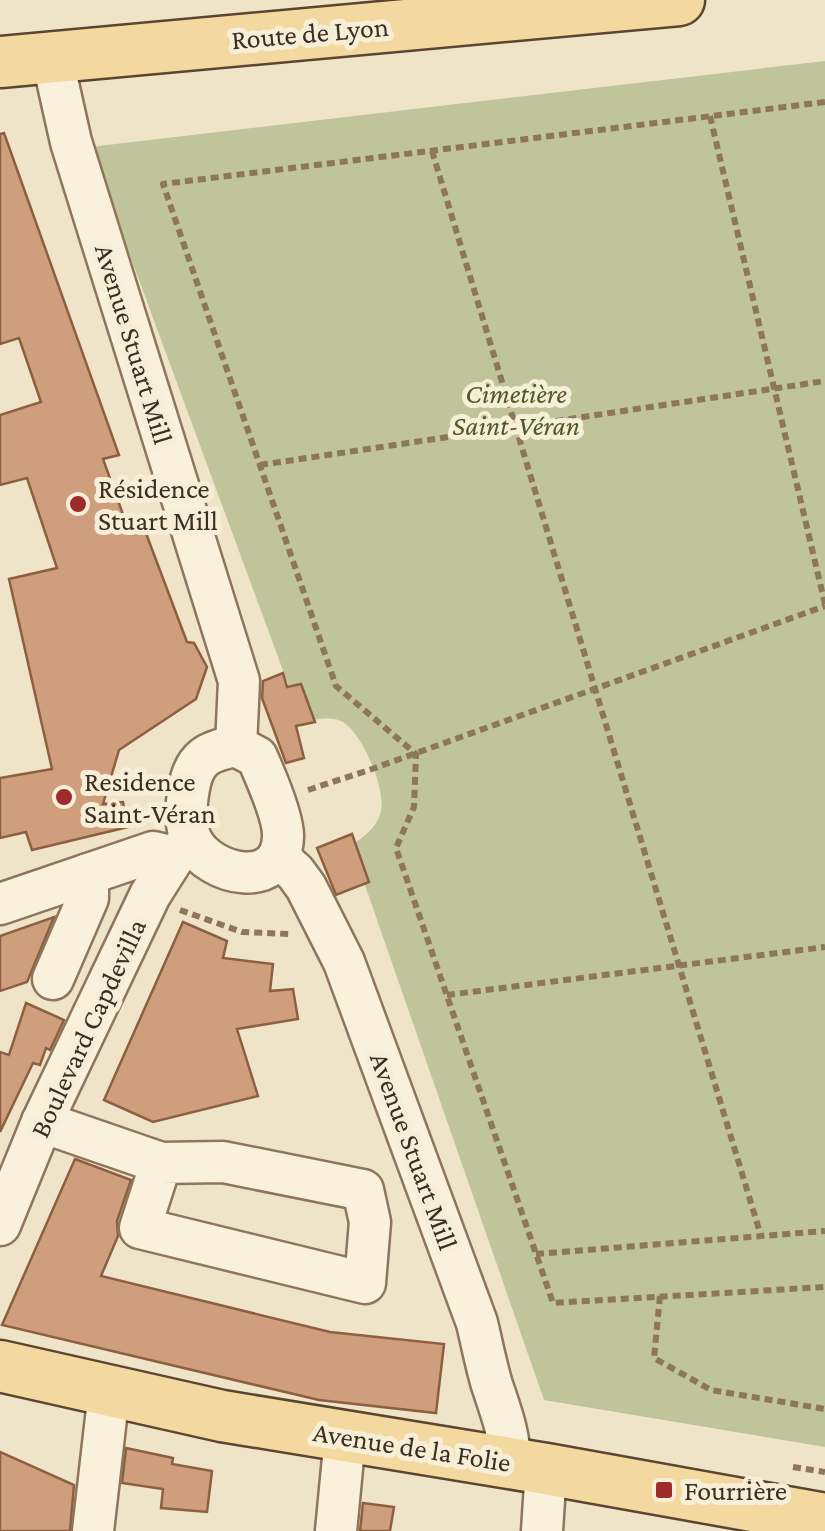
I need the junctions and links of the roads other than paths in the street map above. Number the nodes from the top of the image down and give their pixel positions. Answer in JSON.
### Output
{"nodes":[{"id":1,"x":679,"y":0,"type":"edge"},
{"id":2,"x":548,"y":6,"type":"edge"},
{"id":3,"x":370,"y":14,"type":"edge"},
{"id":4,"x":52,"y":57,"type":"junction"},
{"id":5,"x":0,"y":62,"type":"edge"},
{"id":6,"x":236,"y":746,"type":"junction"},
{"id":7,"x":182,"y":848,"type":"junction"},
{"id":8,"x":278,"y":857,"type":"junction"},
{"id":9,"x":88,"y":874,"type":"junction"},
{"id":10,"x":0,"y":904,"type":"edge"},
{"id":11,"x":53,"y":979,"type":"dead end"},
{"id":12,"x":42,"y":1122,"type":"junction"},
{"id":13,"x":161,"y":1162,"type":"junction"},
{"id":14,"x":0,"y":1225,"type":"edge"},
{"id":15,"x":0,"y":1366,"type":"edge"},
{"id":16,"x":109,"y":1392,"type":"junction"},
{"id":17,"x":345,"y":1437,"type":"junction"},
{"id":18,"x":528,"y":1466,"type":"junction"},
{"id":19,"x":825,"y":1519,"type":"edge"},
{"id":20,"x":93,"y":1531,"type":"edge"},
{"id":21,"x":336,"y":1531,"type":"edge"},
{"id":22,"x":542,"y":1531,"type":"edge"}],
"edges":[{"from":1,"to":2,"type":"main road","name":"Route de Lyon"},
{"from":2,"to":3,"type":"main road","name":"Route de Lyon"},
{"from":3,"to":4,"type":"main road","name":"Route de Lyon"},
{"from":4,"to":5,"type":"main road","name":"Route de Lyon"},
{"from":4,"to":6,"type":"street","name":"Avenue Stuart Mill"},
{"from":6,"to":7,"type":"street"},
{"from":6,"to":8,"type":"street"},
{"from":7,"to":8,"type":"street"},
{"from":7,"to":9,"type":"street"},
{"from":7,"to":12,"type":"street","name":"Boulevard Capdevilla"},
{"from":8,"to":18,"type":"street","name":"Avenue Stuart Mill"},
{"from":9,"to":10,"type":"street"},
{"from":9,"to":11,"type":"street"},
{"from":12,"to":13,"type":"street"},
{"from":12,"to":14,"type":"street","name":"Boulevard Capdevilla"},
{"from":13,"to":13,"type":"street"},
{"from":15,"to":16,"type":"main road","name":"Avenue de la Folie"},
{"from":16,"to":17,"type":"main road","name":"Avenue de la Folie"},
{"from":16,"to":20,"type":"street"},
{"from":17,"to":18,"type":"main road","name":"Avenue de la Folie"},
{"from":17,"to":21,"type":"street"},
{"from":18,"to":19,"type":"main road","name":"Avenue de la Folie"},
{"from":18,"to":22,"type":"street","name":"Avenue Stuart Mill"}]}
